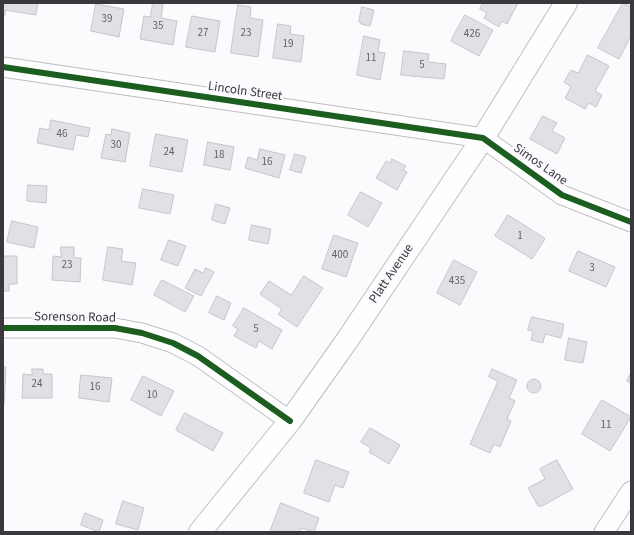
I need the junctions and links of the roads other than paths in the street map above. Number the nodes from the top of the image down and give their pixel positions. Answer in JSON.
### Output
{"nodes":[{"id":1,"x":566,"y":3,"type":"edge"},
{"id":2,"x":3,"y":67,"type":"edge"},
{"id":3,"x":483,"y":138,"type":"junction"},
{"id":4,"x":631,"y":222,"type":"edge"},
{"id":5,"x":3,"y":328,"type":"edge"},
{"id":6,"x":290,"y":421,"type":"junction"},
{"id":7,"x":631,"y":491,"type":"edge"},
{"id":8,"x":200,"y":532,"type":"edge"},
{"id":9,"x":604,"y":532,"type":"edge"}],
"edges":[{"from":1,"to":3,"type":"main road","name":"Platt Avenue"},
{"from":2,"to":3,"type":"street","name":"Lincoln Street"},
{"from":3,"to":4,"type":"street","name":"Simos Lane"},
{"from":3,"to":6,"type":"main road","name":"Platt Avenue"},
{"from":5,"to":6,"type":"street","name":"Sorenson Road"},
{"from":6,"to":8,"type":"main road","name":"Platt Avenue"},
{"from":7,"to":9,"type":"street"}]}
